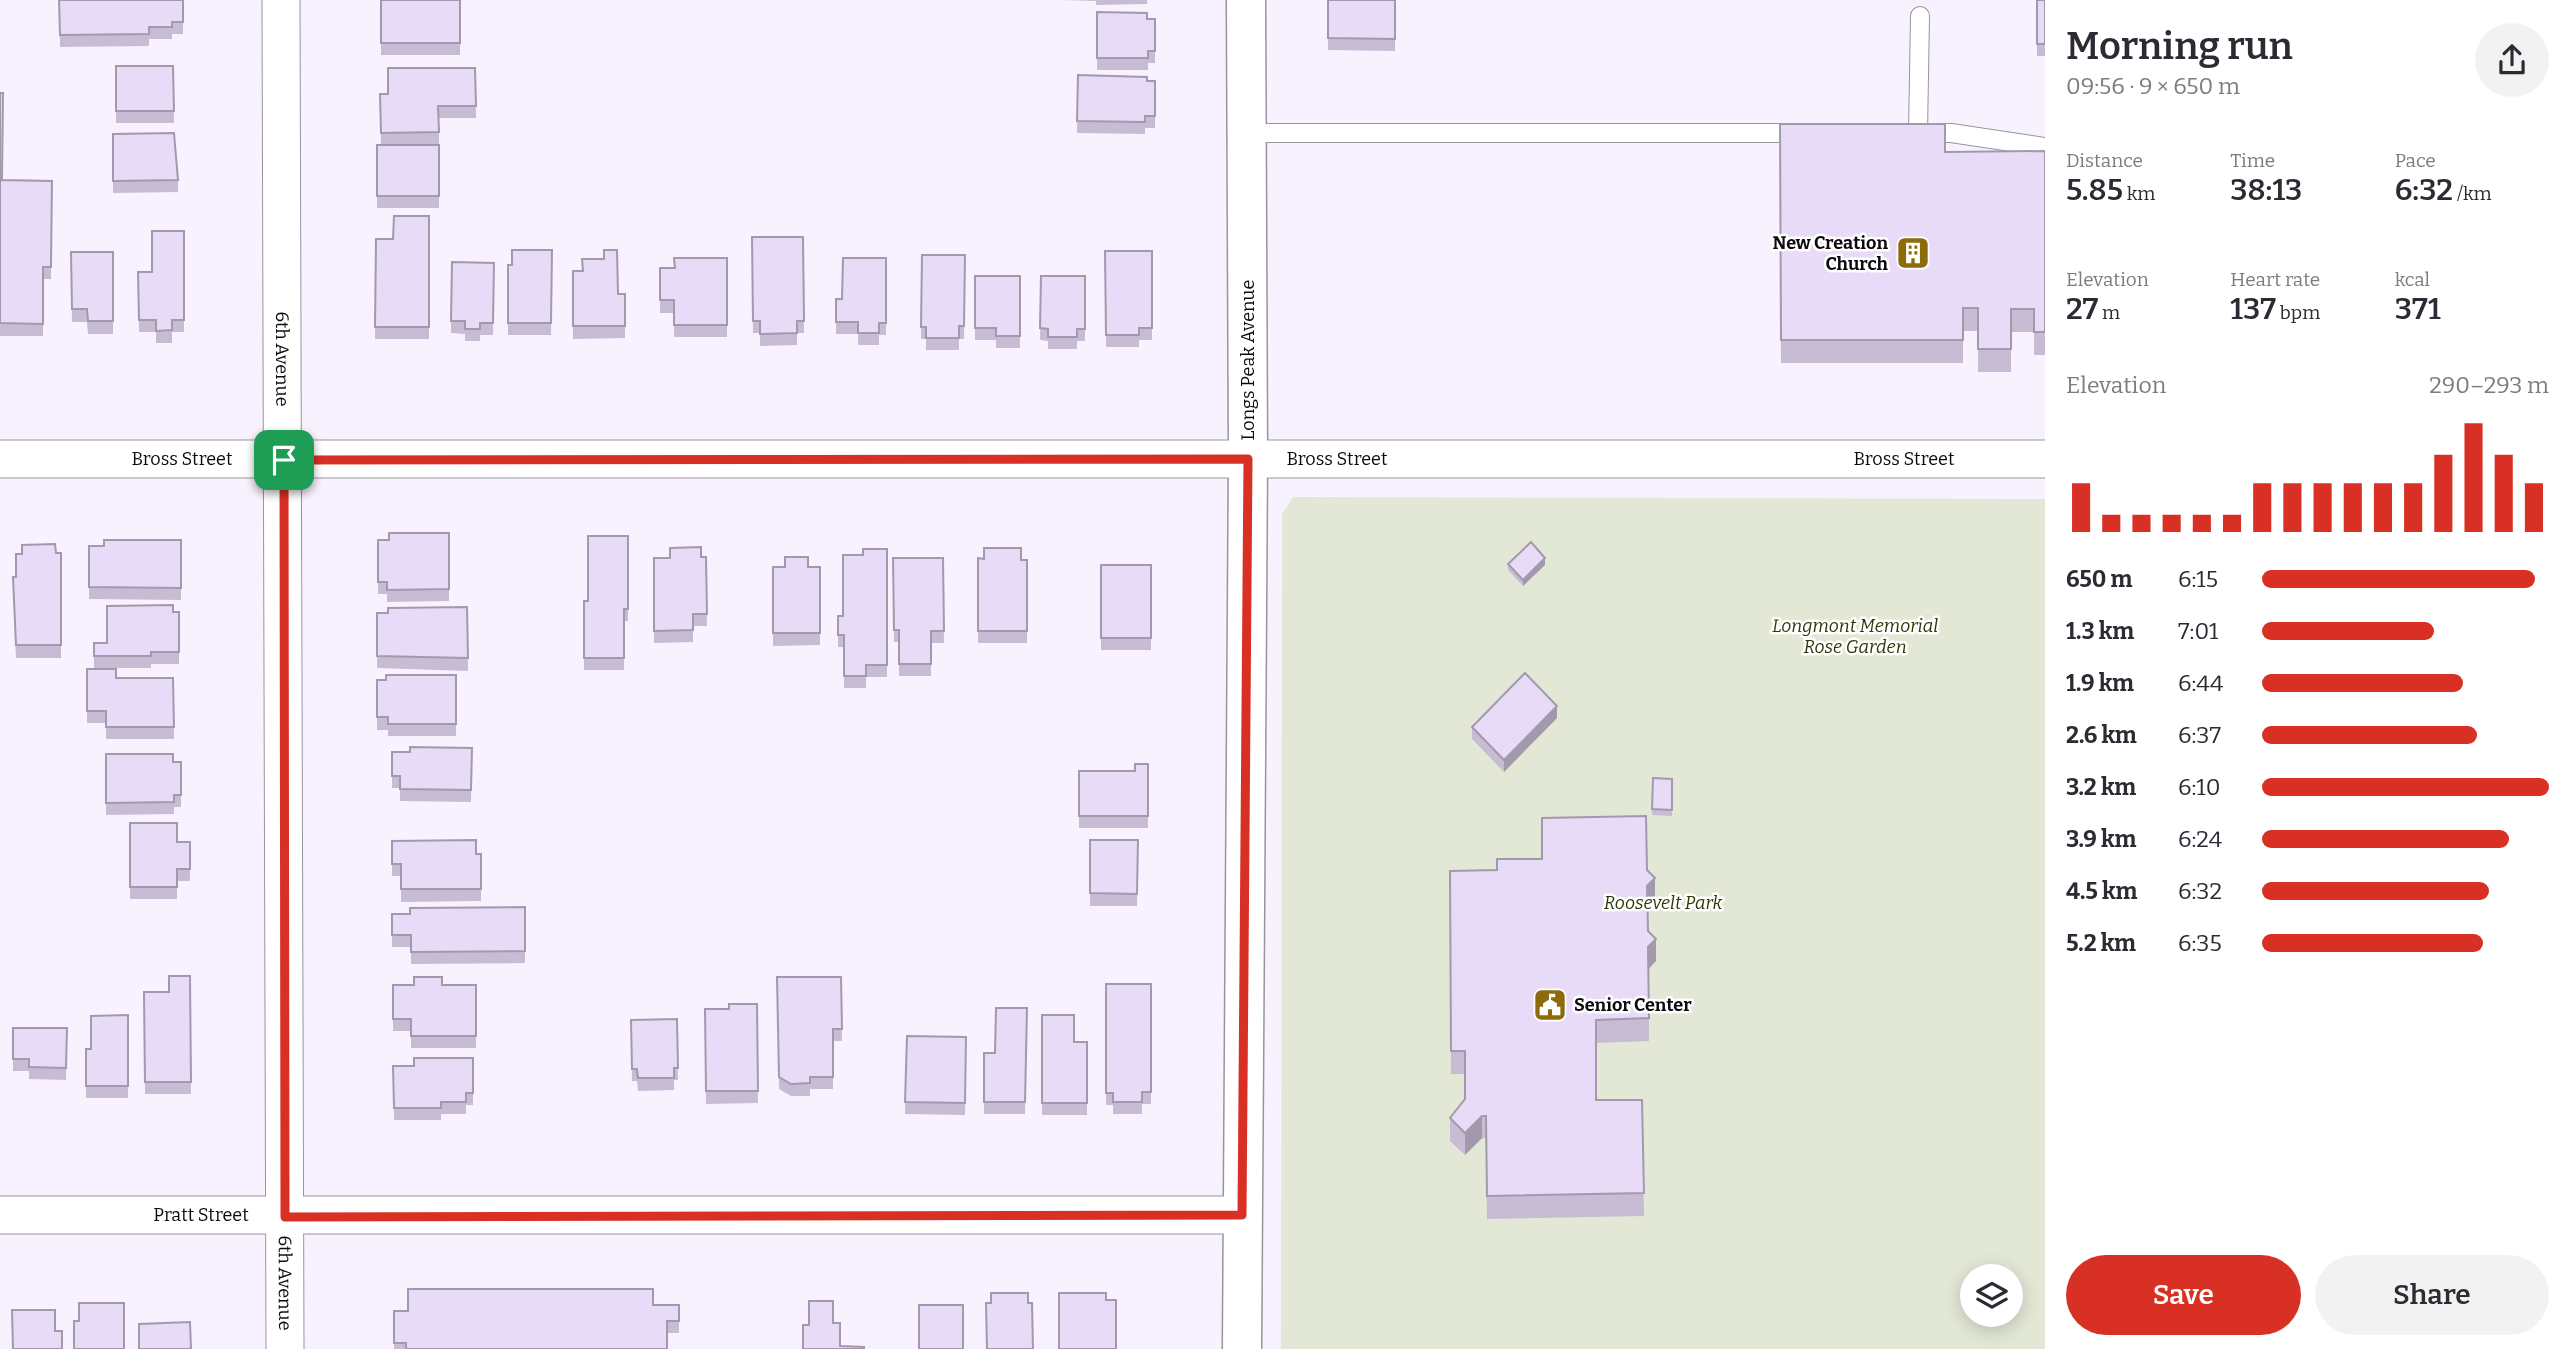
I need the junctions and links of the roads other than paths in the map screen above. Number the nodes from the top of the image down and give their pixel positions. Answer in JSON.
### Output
{"nodes":[{"id":1,"x":281,"y":0,"type":"edge"},
{"id":2,"x":1246,"y":0,"type":"edge"},
{"id":3,"x":1920,"y":16,"type":"dead end"},
{"id":4,"x":1247,"y":133,"type":"junction"},
{"id":5,"x":1822,"y":133,"type":"edge"},
{"id":6,"x":2045,"y":147,"type":"edge"},
{"id":7,"x":0,"y":459,"type":"edge"},
{"id":8,"x":1248,"y":459,"type":"junction"},
{"id":9,"x":2045,"y":459,"type":"edge"},
{"id":10,"x":284,"y":460,"type":"junction"},
{"id":11,"x":0,"y":1215,"type":"edge"},
{"id":12,"x":1242,"y":1215,"type":"junction"},
{"id":13,"x":285,"y":1217,"type":"junction"},
{"id":14,"x":285,"y":1349,"type":"edge"},
{"id":15,"x":1242,"y":1349,"type":"edge"}],
"edges":[{"from":1,"to":10,"type":"street","name":"6th Avenue"},
{"from":2,"to":4,"type":"street","name":"Longs Peak Avenue"},
{"from":3,"to":6,"type":"lane"},
{"from":4,"to":5,"type":"lane"},
{"from":4,"to":8,"type":"street","name":"Longs Peak Avenue"},
{"from":7,"to":10,"type":"street","name":"Bross Street"},
{"from":8,"to":9,"type":"street","name":"Bross Street"},
{"from":8,"to":10,"type":"street","name":"Bross Street"},
{"from":8,"to":12,"type":"street","name":"Longs Peak Avenue"},
{"from":10,"to":13,"type":"street","name":"6th Avenue"},
{"from":11,"to":13,"type":"street","name":"Pratt Street"},
{"from":12,"to":13,"type":"street","name":"Pratt Street"},
{"from":12,"to":15,"type":"street","name":"Longs Peak Avenue"},
{"from":13,"to":14,"type":"street","name":"6th Avenue"}]}
